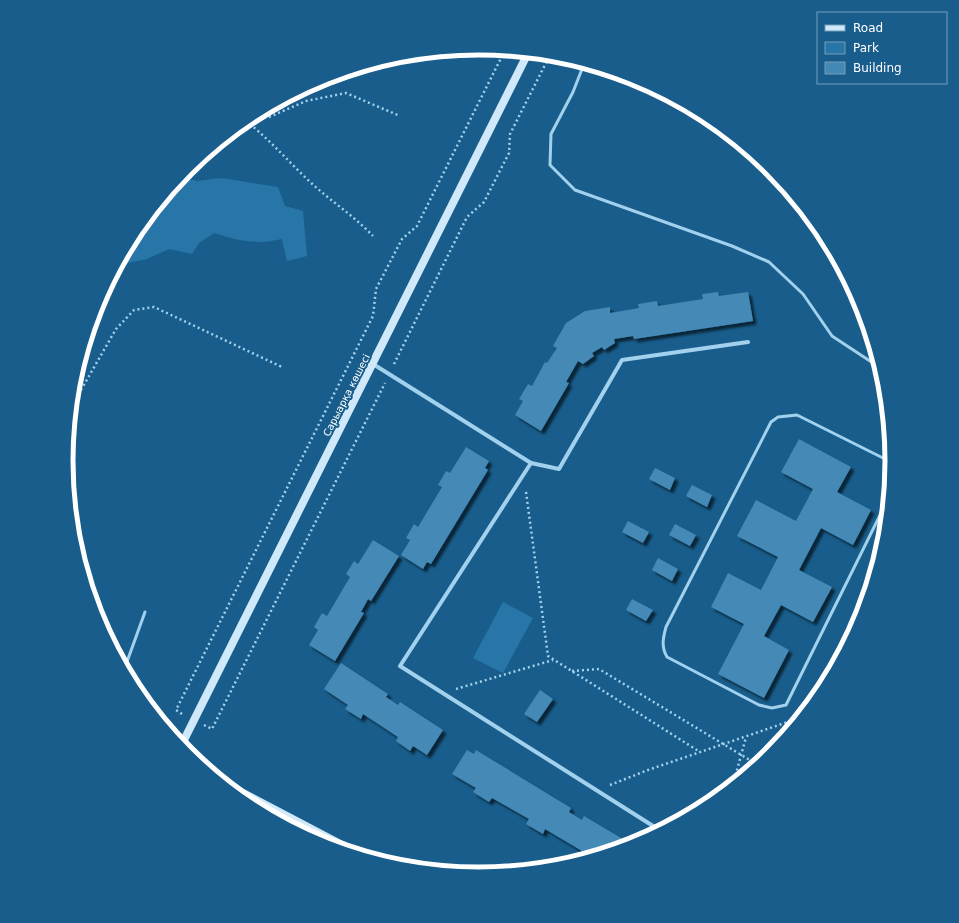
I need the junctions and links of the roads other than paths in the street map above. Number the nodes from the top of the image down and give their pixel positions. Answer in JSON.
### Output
{"nodes":[{"id":1,"x":526,"y":57,"type":"edge"},
{"id":2,"x":581,"y":68,"type":"edge"},
{"id":3,"x":830,"y":254,"type":"edge"},
{"id":4,"x":838,"y":269,"type":"edge"},
{"id":5,"x":748,"y":342,"type":"dead end"},
{"id":6,"x":373,"y":364,"type":"junction"},
{"id":7,"x":874,"y":364,"type":"edge"},
{"id":8,"x":886,"y":459,"type":"edge"},
{"id":9,"x":531,"y":463,"type":"junction"},
{"id":10,"x":883,"y":510,"type":"edge"},
{"id":11,"x":145,"y":612,"type":"dead end"},
{"id":12,"x":126,"y":664,"type":"edge"},
{"id":13,"x":184,"y":740,"type":"edge"},
{"id":14,"x":253,"y":798,"type":"edge"},
{"id":15,"x":656,"y":828,"type":"edge"},
{"id":16,"x":333,"y":840,"type":"edge"}],
"edges":[{"from":1,"to":6,"type":"street","name":"Сарыарқа көшесі"},
{"from":2,"to":7,"type":"lane"},
{"from":3,"to":4,"type":"lane"},
{"from":5,"to":9,"type":"street"},
{"from":6,"to":9,"type":"street"},
{"from":6,"to":13,"type":"street","name":"Сарыарқа көшесі"},
{"from":8,"to":10,"type":"lane"},
{"from":9,"to":15,"type":"street"},
{"from":11,"to":12,"type":"lane"},
{"from":14,"to":16,"type":"street"}]}
